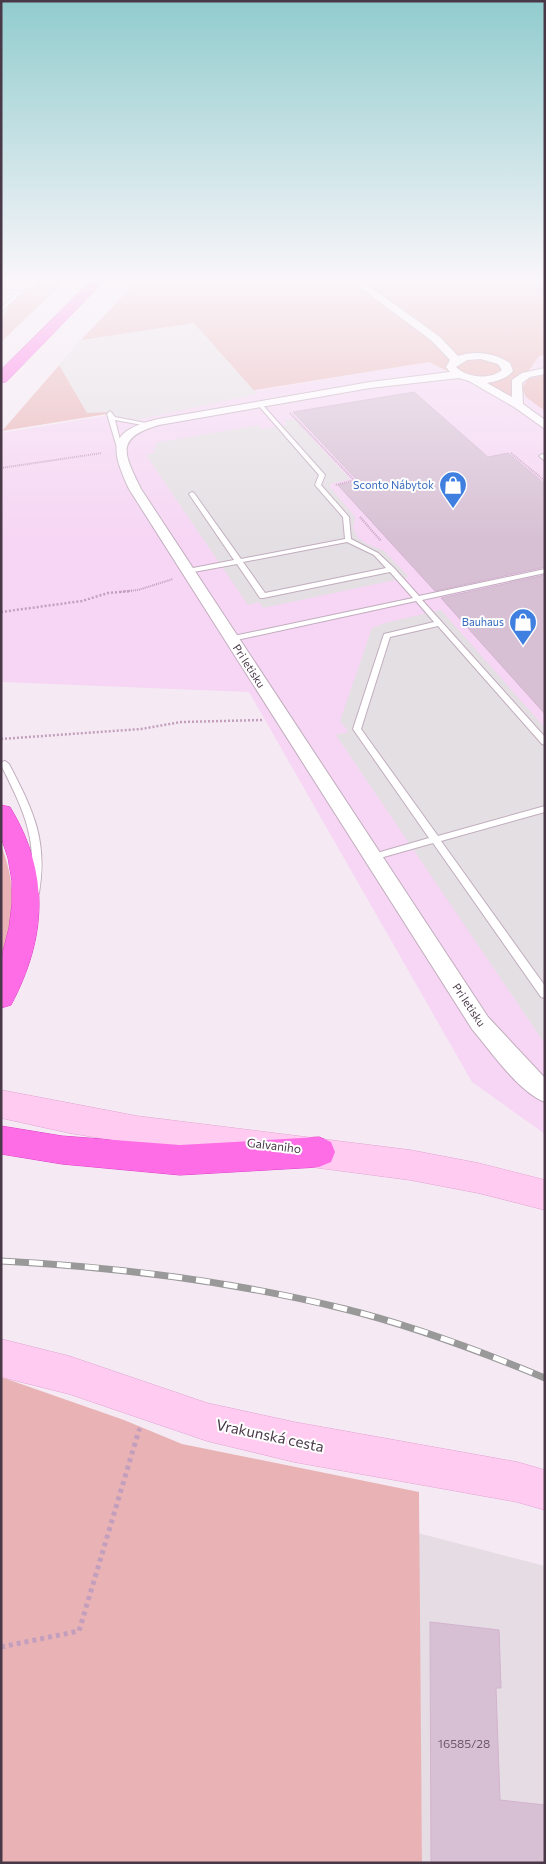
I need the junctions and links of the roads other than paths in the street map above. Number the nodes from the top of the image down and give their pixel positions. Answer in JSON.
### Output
{"nodes":[{"id":1,"x":15,"y":365,"type":"edge"},
{"id":2,"x":449,"y":365,"type":"edge"},
{"id":3,"x":453,"y":365,"type":"edge"},
{"id":4,"x":506,"y":365,"type":"edge"},
{"id":5,"x":538,"y":365,"type":"edge"},
{"id":6,"x":545,"y":371,"type":"edge"},
{"id":7,"x":504,"y":374,"type":"junction"},
{"id":8,"x":466,"y":377,"type":"junction"},
{"id":9,"x":1,"y":379,"type":"edge"},
{"id":10,"x":370,"y":385,"type":"junction"},
{"id":11,"x":260,"y":404,"type":"junction"},
{"id":12,"x":518,"y":405,"type":"junction"},
{"id":13,"x":148,"y":424,"type":"junction"},
{"id":14,"x":545,"y":426,"type":"edge"},
{"id":15,"x":121,"y":450,"type":"junction"},
{"id":16,"x":192,"y":494,"type":"dead end"},
{"id":17,"x":348,"y":540,"type":"junction"},
{"id":18,"x":238,"y":561,"type":"junction"},
{"id":19,"x":392,"y":569,"type":"junction"},
{"id":20,"x":545,"y":571,"type":"edge"},
{"id":21,"x":189,"y":572,"type":"junction"},
{"id":22,"x":418,"y":598,"type":"junction"},
{"id":23,"x":440,"y":623,"type":"junction"},
{"id":24,"x":232,"y":639,"type":"junction"},
{"id":25,"x":545,"y":742,"type":"edge"},
{"id":26,"x":5,"y":764,"type":"dead end"},
{"id":27,"x":545,"y":809,"type":"edge"},
{"id":28,"x":1,"y":813,"type":"edge"},
{"id":29,"x":435,"y":839,"type":"junction"},
{"id":30,"x":373,"y":857,"type":"junction"},
{"id":31,"x":24,"y":933,"type":"junction"},
{"id":32,"x":545,"y":994,"type":"edge"},
{"id":33,"x":1,"y":997,"type":"edge"},
{"id":34,"x":545,"y":1092,"type":"edge"},
{"id":35,"x":1,"y":1104,"type":"edge"},
{"id":36,"x":1,"y":1140,"type":"edge"},
{"id":37,"x":319,"y":1152,"type":"junction"},
{"id":38,"x":545,"y":1195,"type":"edge"},
{"id":39,"x":1,"y":1358,"type":"edge"},
{"id":40,"x":545,"y":1490,"type":"edge"}],
"edges":[{"from":1,"to":9,"type":"highway"},
{"from":2,"to":10,"type":"street"},
{"from":3,"to":8,"type":"street"},
{"from":4,"to":7,"type":"street"},
{"from":5,"to":7,"type":"street"},
{"from":6,"to":12,"type":"street"},
{"from":7,"to":8,"type":"street"},
{"from":7,"to":12,"type":"street"},
{"from":8,"to":10,"type":"street"},
{"from":8,"to":12,"type":"street"},
{"from":10,"to":11,"type":"street"},
{"from":11,"to":13,"type":"street"},
{"from":11,"to":17,"type":"lane"},
{"from":12,"to":14,"type":"street"},
{"from":13,"to":15,"type":"street"},
{"from":13,"to":15,"type":"lane"},
{"from":15,"to":21,"type":"street","name":"Pri letisku"},
{"from":16,"to":18,"type":"lane"},
{"from":17,"to":18,"type":"lane"},
{"from":17,"to":19,"type":"lane"},
{"from":18,"to":19,"type":"lane"},
{"from":18,"to":21,"type":"lane"},
{"from":19,"to":22,"type":"lane"},
{"from":20,"to":22,"type":"lane"},
{"from":21,"to":24,"type":"street","name":"Pri letisku"},
{"from":22,"to":23,"type":"lane"},
{"from":22,"to":24,"type":"lane"},
{"from":23,"to":25,"type":"lane"},
{"from":23,"to":29,"type":"lane"},
{"from":24,"to":30,"type":"street","name":"Pri letisku"},
{"from":26,"to":31,"type":"lane"},
{"from":27,"to":29,"type":"lane"},
{"from":28,"to":31,"type":"highway"},
{"from":29,"to":30,"type":"lane"},
{"from":29,"to":32,"type":"lane"},
{"from":30,"to":34,"type":"street","name":"Pri letisku"},
{"from":31,"to":33,"type":"highway"},
{"from":35,"to":37,"type":"main road","name":"Galvaniho"},
{"from":36,"to":37,"type":"highway"},
{"from":37,"to":38,"type":"main road","name":"Galvaniho"},
{"from":39,"to":40,"type":"main road","name":"Vrakunská cesta"}]}
